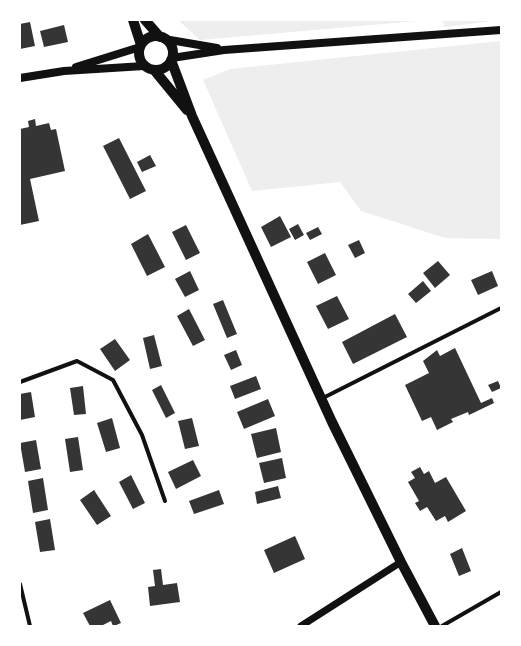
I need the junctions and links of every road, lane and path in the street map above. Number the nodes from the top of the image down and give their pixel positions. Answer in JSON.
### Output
{"nodes":[{"id":1,"x":133,"y":20,"type":"edge"},
{"id":2,"x":145,"y":20,"type":"edge"},
{"id":3,"x":501,"y":30,"type":"edge"},
{"id":4,"x":162,"y":38,"type":"junction"},
{"id":5,"x":140,"y":46,"type":"junction"},
{"id":6,"x":224,"y":50,"type":"junction"},
{"id":7,"x":172,"y":59,"type":"junction"},
{"id":8,"x":144,"y":66,"type":"junction"},
{"id":9,"x":64,"y":71,"type":"junction"},
{"id":10,"x":155,"y":71,"type":"junction"},
{"id":11,"x":20,"y":78,"type":"edge"},
{"id":12,"x":192,"y":116,"type":"junction"},
{"id":13,"x":501,"y":308,"type":"edge"},
{"id":14,"x":20,"y":382,"type":"edge"},
{"id":15,"x":321,"y":398,"type":"junction"},
{"id":16,"x":165,"y":501,"type":"dead end"},
{"id":17,"x":401,"y":562,"type":"junction"},
{"id":18,"x":20,"y":584,"type":"edge"},
{"id":19,"x":501,"y":592,"type":"edge"},
{"id":20,"x":30,"y":626,"type":"edge"},
{"id":21,"x":301,"y":626,"type":"edge"},
{"id":22,"x":435,"y":626,"type":"edge"},
{"id":23,"x":442,"y":626,"type":"edge"}],
"edges":[{"from":1,"to":5,"type":"highway"},
{"from":2,"to":4,"type":"highway"},
{"from":3,"to":6,"type":"main road"},
{"from":4,"to":5,"type":"highway"},
{"from":4,"to":6,"type":"main road"},
{"from":4,"to":7,"type":"highway"},
{"from":5,"to":8,"type":"highway"},
{"from":5,"to":9,"type":"main road"},
{"from":6,"to":7,"type":"main road"},
{"from":7,"to":10,"type":"highway"},
{"from":7,"to":12,"type":"highway"},
{"from":8,"to":9,"type":"main road"},
{"from":8,"to":10,"type":"highway"},
{"from":9,"to":11,"type":"main road"},
{"from":10,"to":12,"type":"highway"},
{"from":12,"to":15,"type":"highway"},
{"from":13,"to":15,"type":"street"},
{"from":14,"to":16,"type":"street"},
{"from":15,"to":17,"type":"highway"},
{"from":17,"to":21,"type":"street"},
{"from":17,"to":22,"type":"highway"},
{"from":18,"to":20,"type":"street"},
{"from":19,"to":23,"type":"street"}]}
